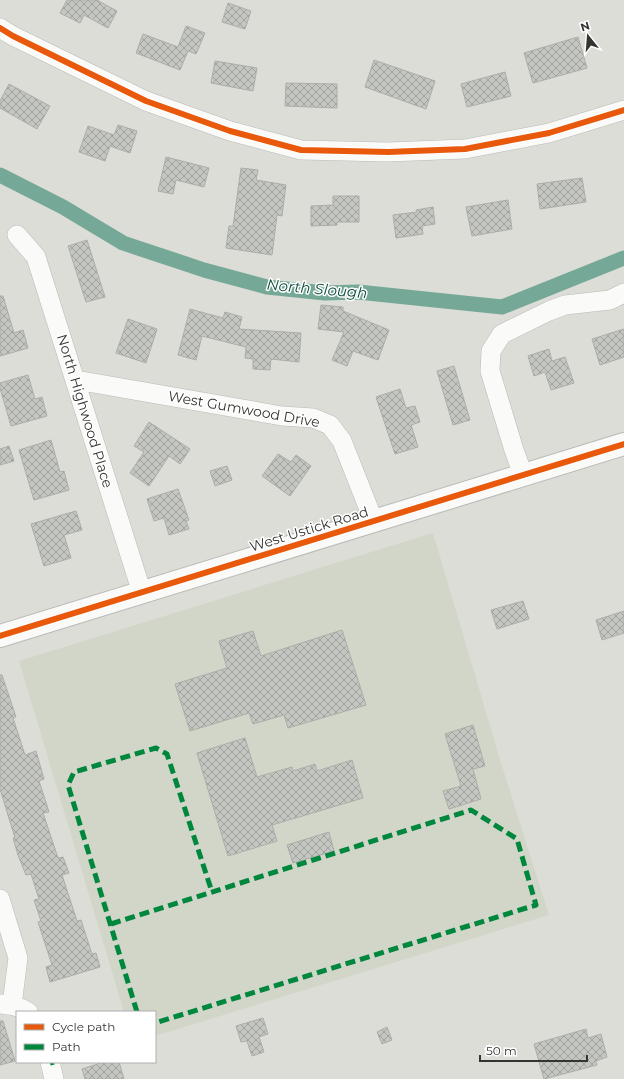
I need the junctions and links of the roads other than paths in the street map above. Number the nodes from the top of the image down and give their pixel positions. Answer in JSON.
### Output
{"nodes":[{"id":1,"x":0,"y":28,"type":"edge"},
{"id":2,"x":624,"y":110,"type":"edge"},
{"id":3,"x":17,"y":235,"type":"dead end"},
{"id":4,"x":624,"y":293,"type":"edge"},
{"id":5,"x":76,"y":380,"type":"junction"},
{"id":6,"x":624,"y":444,"type":"edge"},
{"id":7,"x":522,"y":475,"type":"junction"},
{"id":8,"x":374,"y":522,"type":"junction"},
{"id":9,"x":142,"y":593,"type":"junction"},
{"id":10,"x":0,"y":636,"type":"edge"},
{"id":11,"x":0,"y":898,"type":"edge"},
{"id":12,"x":13,"y":1007,"type":"edge"},
{"id":13,"x":50,"y":1063,"type":"edge"},
{"id":14,"x":54,"y":1079,"type":"edge"}],
"edges":[{"from":1,"to":2,"type":"street"},
{"from":3,"to":5,"type":"street","name":"North Highwood Place"},
{"from":4,"to":7,"type":"street"},
{"from":5,"to":8,"type":"street","name":"West Gumwood Drive"},
{"from":5,"to":9,"type":"street","name":"North Highwood Place"},
{"from":6,"to":7,"type":"main road","name":"West Ustick Road"},
{"from":7,"to":8,"type":"main road","name":"West Ustick Road"},
{"from":8,"to":9,"type":"main road","name":"West Ustick Road"},
{"from":9,"to":10,"type":"main road","name":"West Ustick Road"},
{"from":11,"to":12,"type":"street"},
{"from":13,"to":14,"type":"street"}]}
